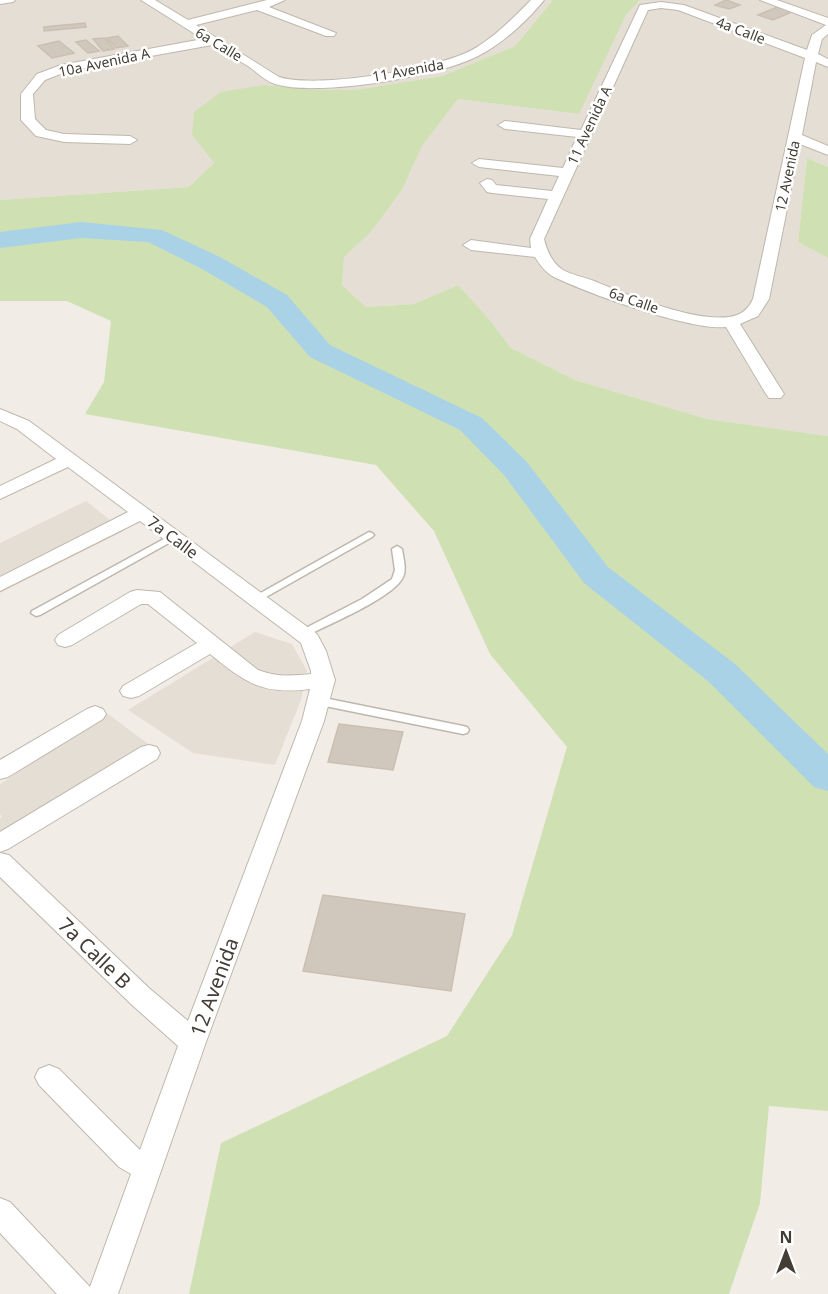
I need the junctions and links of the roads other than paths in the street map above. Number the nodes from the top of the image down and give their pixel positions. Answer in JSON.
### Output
{"nodes":[{"id":1,"x":9,"y":0,"type":"edge"},
{"id":2,"x":147,"y":0,"type":"edge"},
{"id":3,"x":279,"y":0,"type":"edge"},
{"id":4,"x":538,"y":0,"type":"edge"},
{"id":5,"x":766,"y":0,"type":"edge"},
{"id":6,"x":0,"y":1,"type":"edge"},
{"id":7,"x":652,"y":6,"type":"joint"},
{"id":8,"x":258,"y":7,"type":"junction"},
{"id":9,"x":828,"y":22,"type":"edge"},
{"id":10,"x":186,"y":24,"type":"junction"},
{"id":11,"x":828,"y":28,"type":"edge"},
{"id":12,"x":330,"y":33,"type":"dead end"},
{"id":13,"x":214,"y":41,"type":"junction"},
{"id":14,"x":811,"y":57,"type":"junction"},
{"id":15,"x":828,"y":63,"type":"edge"},
{"id":16,"x":330,"y":84,"type":"joint"},
{"id":17,"x":505,"y":125,"type":"dead end"},
{"id":18,"x":585,"y":134,"type":"junction"},
{"id":19,"x":796,"y":137,"type":"junction"},
{"id":20,"x":130,"y":140,"type":"dead end"},
{"id":21,"x":828,"y":151,"type":"edge"},
{"id":22,"x":479,"y":163,"type":"dead end"},
{"id":23,"x":567,"y":173,"type":"junction"},
{"id":24,"x":487,"y":183,"type":"dead end"},
{"id":25,"x":556,"y":196,"type":"junction"},
{"id":26,"x":471,"y":245,"type":"dead end"},
{"id":27,"x":539,"y":253,"type":"junction"},
{"id":28,"x":736,"y":321,"type":"junction"},
{"id":29,"x":776,"y":394,"type":"dead end"},
{"id":30,"x":0,"y":414,"type":"edge"},
{"id":31,"x":70,"y":459,"type":"junction"},
{"id":32,"x":0,"y":493,"type":"edge"},
{"id":33,"x":141,"y":513,"type":"junction"},
{"id":34,"x":369,"y":535,"type":"dead end"},
{"id":35,"x":173,"y":537,"type":"junction"},
{"id":36,"x":397,"y":549,"type":"dead end"},
{"id":37,"x":0,"y":585,"type":"edge"},
{"id":38,"x":255,"y":598,"type":"junction"},
{"id":39,"x":36,"y":613,"type":"dead end"},
{"id":40,"x":302,"y":633,"type":"junction"},
{"id":41,"x":65,"y":640,"type":"dead end"},
{"id":42,"x":211,"y":644,"type":"junction"},
{"id":43,"x":321,"y":690,"type":"junction"},
{"id":44,"x":130,"y":691,"type":"dead end"},
{"id":45,"x":95,"y":714,"type":"dead end"},
{"id":46,"x":463,"y":730,"type":"dead end"},
{"id":47,"x":149,"y":753,"type":"dead end"},
{"id":48,"x":0,"y":771,"type":"edge"},
{"id":49,"x":0,"y":843,"type":"edge"},
{"id":50,"x":0,"y":862,"type":"edge"},
{"id":51,"x":193,"y":1042,"type":"junction"},
{"id":52,"x":49,"y":1077,"type":"dead end"},
{"id":53,"x":148,"y":1169,"type":"junction"},
{"id":54,"x":0,"y":1212,"type":"edge"},
{"id":55,"x":78,"y":1294,"type":"edge"},
{"id":56,"x":104,"y":1294,"type":"edge"}],
"edges":[{"from":1,"to":6,"type":"street"},
{"from":2,"to":10,"type":"street","name":"6a Calle"},
{"from":3,"to":8,"type":"street"},
{"from":4,"to":16,"type":"street","name":"11 Avenida"},
{"from":5,"to":9,"type":"street"},
{"from":7,"to":14,"type":"street","name":"4a Calle"},
{"from":7,"to":18,"type":"street","name":"11 Avenida A"},
{"from":8,"to":10,"type":"street"},
{"from":8,"to":12,"type":"street"},
{"from":10,"to":13,"type":"street","name":"6a Calle"},
{"from":11,"to":14,"type":"street","name":"12 Avenida"},
{"from":13,"to":16,"type":"street","name":"6a Calle"},
{"from":13,"to":20,"type":"street","name":"10a Avenida A"},
{"from":14,"to":15,"type":"street","name":"4a Calle"},
{"from":14,"to":19,"type":"street","name":"12 Avenida"},
{"from":17,"to":18,"type":"street"},
{"from":18,"to":23,"type":"street","name":"11 Avenida A"},
{"from":19,"to":21,"type":"street"},
{"from":19,"to":28,"type":"street","name":"12 Avenida"},
{"from":22,"to":23,"type":"street"},
{"from":23,"to":25,"type":"street","name":"11 Avenida A"},
{"from":24,"to":25,"type":"street"},
{"from":25,"to":27,"type":"street","name":"11 Avenida A"},
{"from":26,"to":27,"type":"street"},
{"from":27,"to":28,"type":"street","name":"6a Calle"},
{"from":28,"to":29,"type":"street"},
{"from":30,"to":31,"type":"street","name":"7a Calle"},
{"from":31,"to":32,"type":"street"},
{"from":31,"to":33,"type":"street","name":"7a Calle"},
{"from":33,"to":35,"type":"street","name":"7a Calle"},
{"from":33,"to":37,"type":"street"},
{"from":34,"to":38,"type":"lane"},
{"from":35,"to":38,"type":"street","name":"7a Calle"},
{"from":35,"to":39,"type":"lane"},
{"from":36,"to":40,"type":"lane"},
{"from":38,"to":40,"type":"street","name":"7a Calle"},
{"from":40,"to":43,"type":"street","name":"7a Calle"},
{"from":41,"to":42,"type":"street"},
{"from":42,"to":43,"type":"street"},
{"from":42,"to":44,"type":"street"},
{"from":43,"to":46,"type":"lane"},
{"from":43,"to":51,"type":"street","name":"12 Avenida"},
{"from":45,"to":48,"type":"street"},
{"from":47,"to":49,"type":"street"},
{"from":50,"to":51,"type":"street","name":"7a Calle B"},
{"from":51,"to":53,"type":"street","name":"12 Avenida"},
{"from":52,"to":53,"type":"street"},
{"from":53,"to":56,"type":"street","name":"12 Avenida"},
{"from":54,"to":55,"type":"street"}]}
